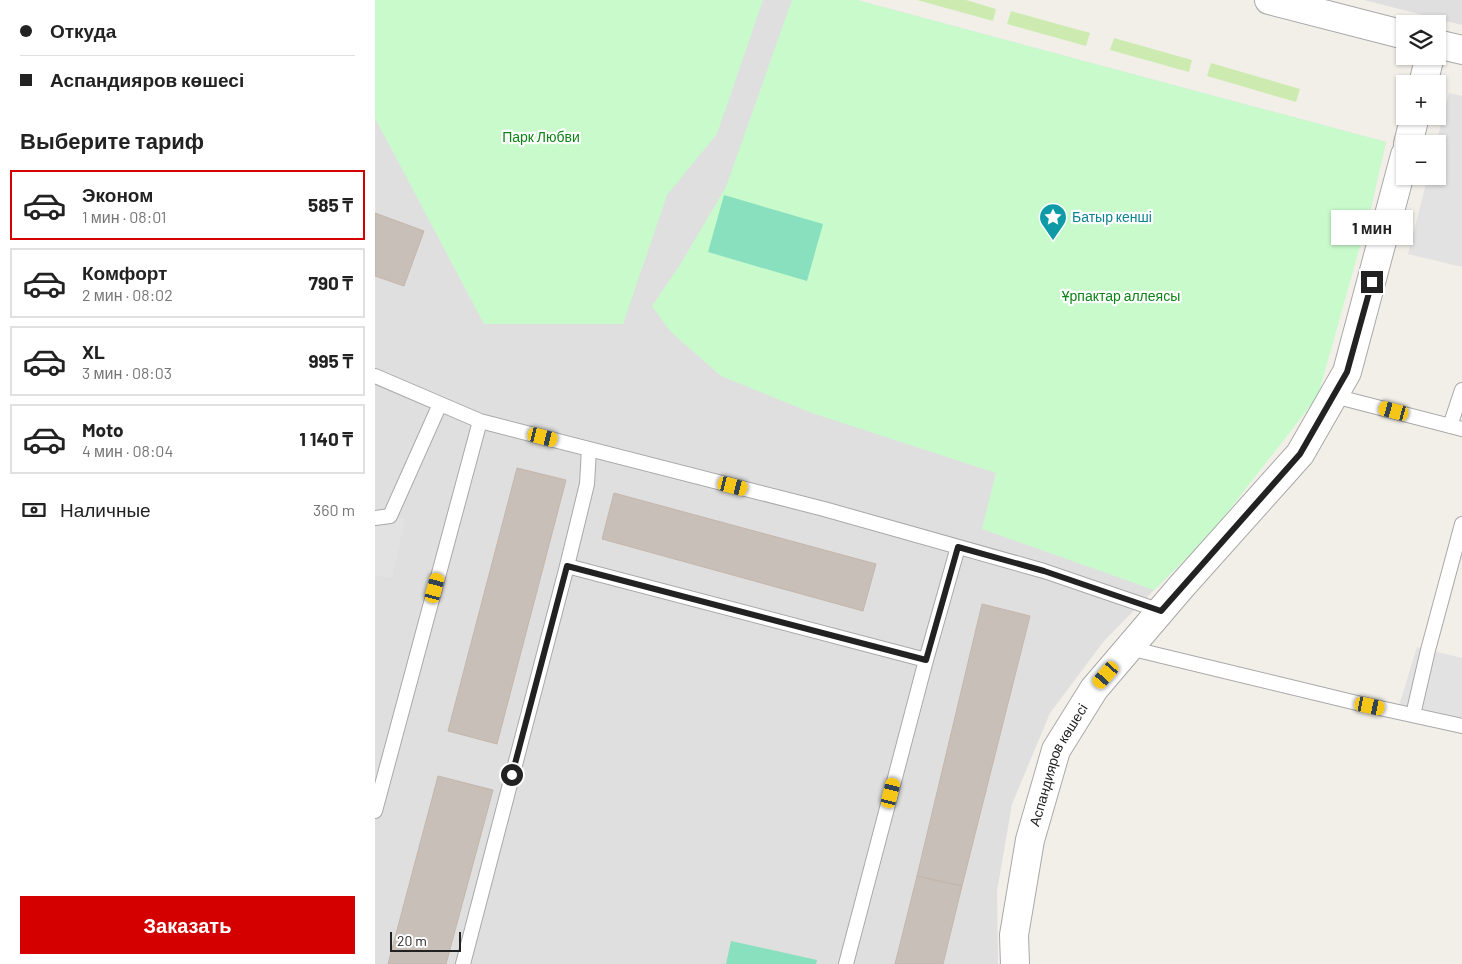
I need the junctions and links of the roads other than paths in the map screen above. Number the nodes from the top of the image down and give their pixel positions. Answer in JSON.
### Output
{"nodes":[{"id":1,"x":1269,"y":0,"type":"edge"},
{"id":2,"x":1396,"y":33,"type":"edge"},
{"id":3,"x":1446,"y":46,"type":"edge"},
{"id":4,"x":1462,"y":50,"type":"edge"},
{"id":5,"x":1397,"y":185,"type":"edge"},
{"id":6,"x":375,"y":376,"type":"edge"},
{"id":7,"x":1462,"y":390,"type":"edge"},
{"id":8,"x":1334,"y":396,"type":"junction"},
{"id":9,"x":440,"y":404,"type":"junction"},
{"id":10,"x":481,"y":421,"type":"junction"},
{"id":11,"x":1456,"y":427,"type":"edge"},
{"id":12,"x":589,"y":449,"type":"junction"},
{"id":13,"x":375,"y":518,"type":"edge"},
{"id":14,"x":1462,"y":524,"type":"edge"},
{"id":15,"x":958,"y":547,"type":"junction"},
{"id":16,"x":567,"y":566,"type":"junction"},
{"id":17,"x":1161,"y":611,"type":"junction"},
{"id":18,"x":1129,"y":648,"type":"junction"},
{"id":19,"x":926,"y":660,"type":"junction"},
{"id":20,"x":1413,"y":715,"type":"junction"},
{"id":21,"x":1462,"y":726,"type":"edge"},
{"id":22,"x":375,"y":811,"type":"edge"},
{"id":23,"x":463,"y":964,"type":"edge"},
{"id":24,"x":846,"y":964,"type":"edge"},
{"id":25,"x":1015,"y":964,"type":"edge"}],
"edges":[{"from":1,"to":2,"type":"street"},
{"from":3,"to":4,"type":"street"},
{"from":5,"to":8,"type":"street","name":"Аспандияров көшесі"},
{"from":6,"to":9,"type":"lane"},
{"from":7,"to":11,"type":"lane"},
{"from":8,"to":11,"type":"lane"},
{"from":8,"to":17,"type":"street","name":"Аспандияров көшесі"},
{"from":9,"to":10,"type":"lane"},
{"from":9,"to":13,"type":"lane"},
{"from":10,"to":12,"type":"lane"},
{"from":10,"to":22,"type":"lane"},
{"from":12,"to":15,"type":"lane"},
{"from":12,"to":16,"type":"lane"},
{"from":14,"to":20,"type":"lane"},
{"from":15,"to":17,"type":"lane"},
{"from":15,"to":19,"type":"lane"},
{"from":16,"to":19,"type":"lane"},
{"from":16,"to":23,"type":"lane"},
{"from":17,"to":18,"type":"street","name":"Аспандияров көшесі"},
{"from":18,"to":20,"type":"lane"},
{"from":18,"to":25,"type":"street","name":"Аспандияров көшесі"},
{"from":19,"to":24,"type":"lane"},
{"from":20,"to":21,"type":"lane"}]}
